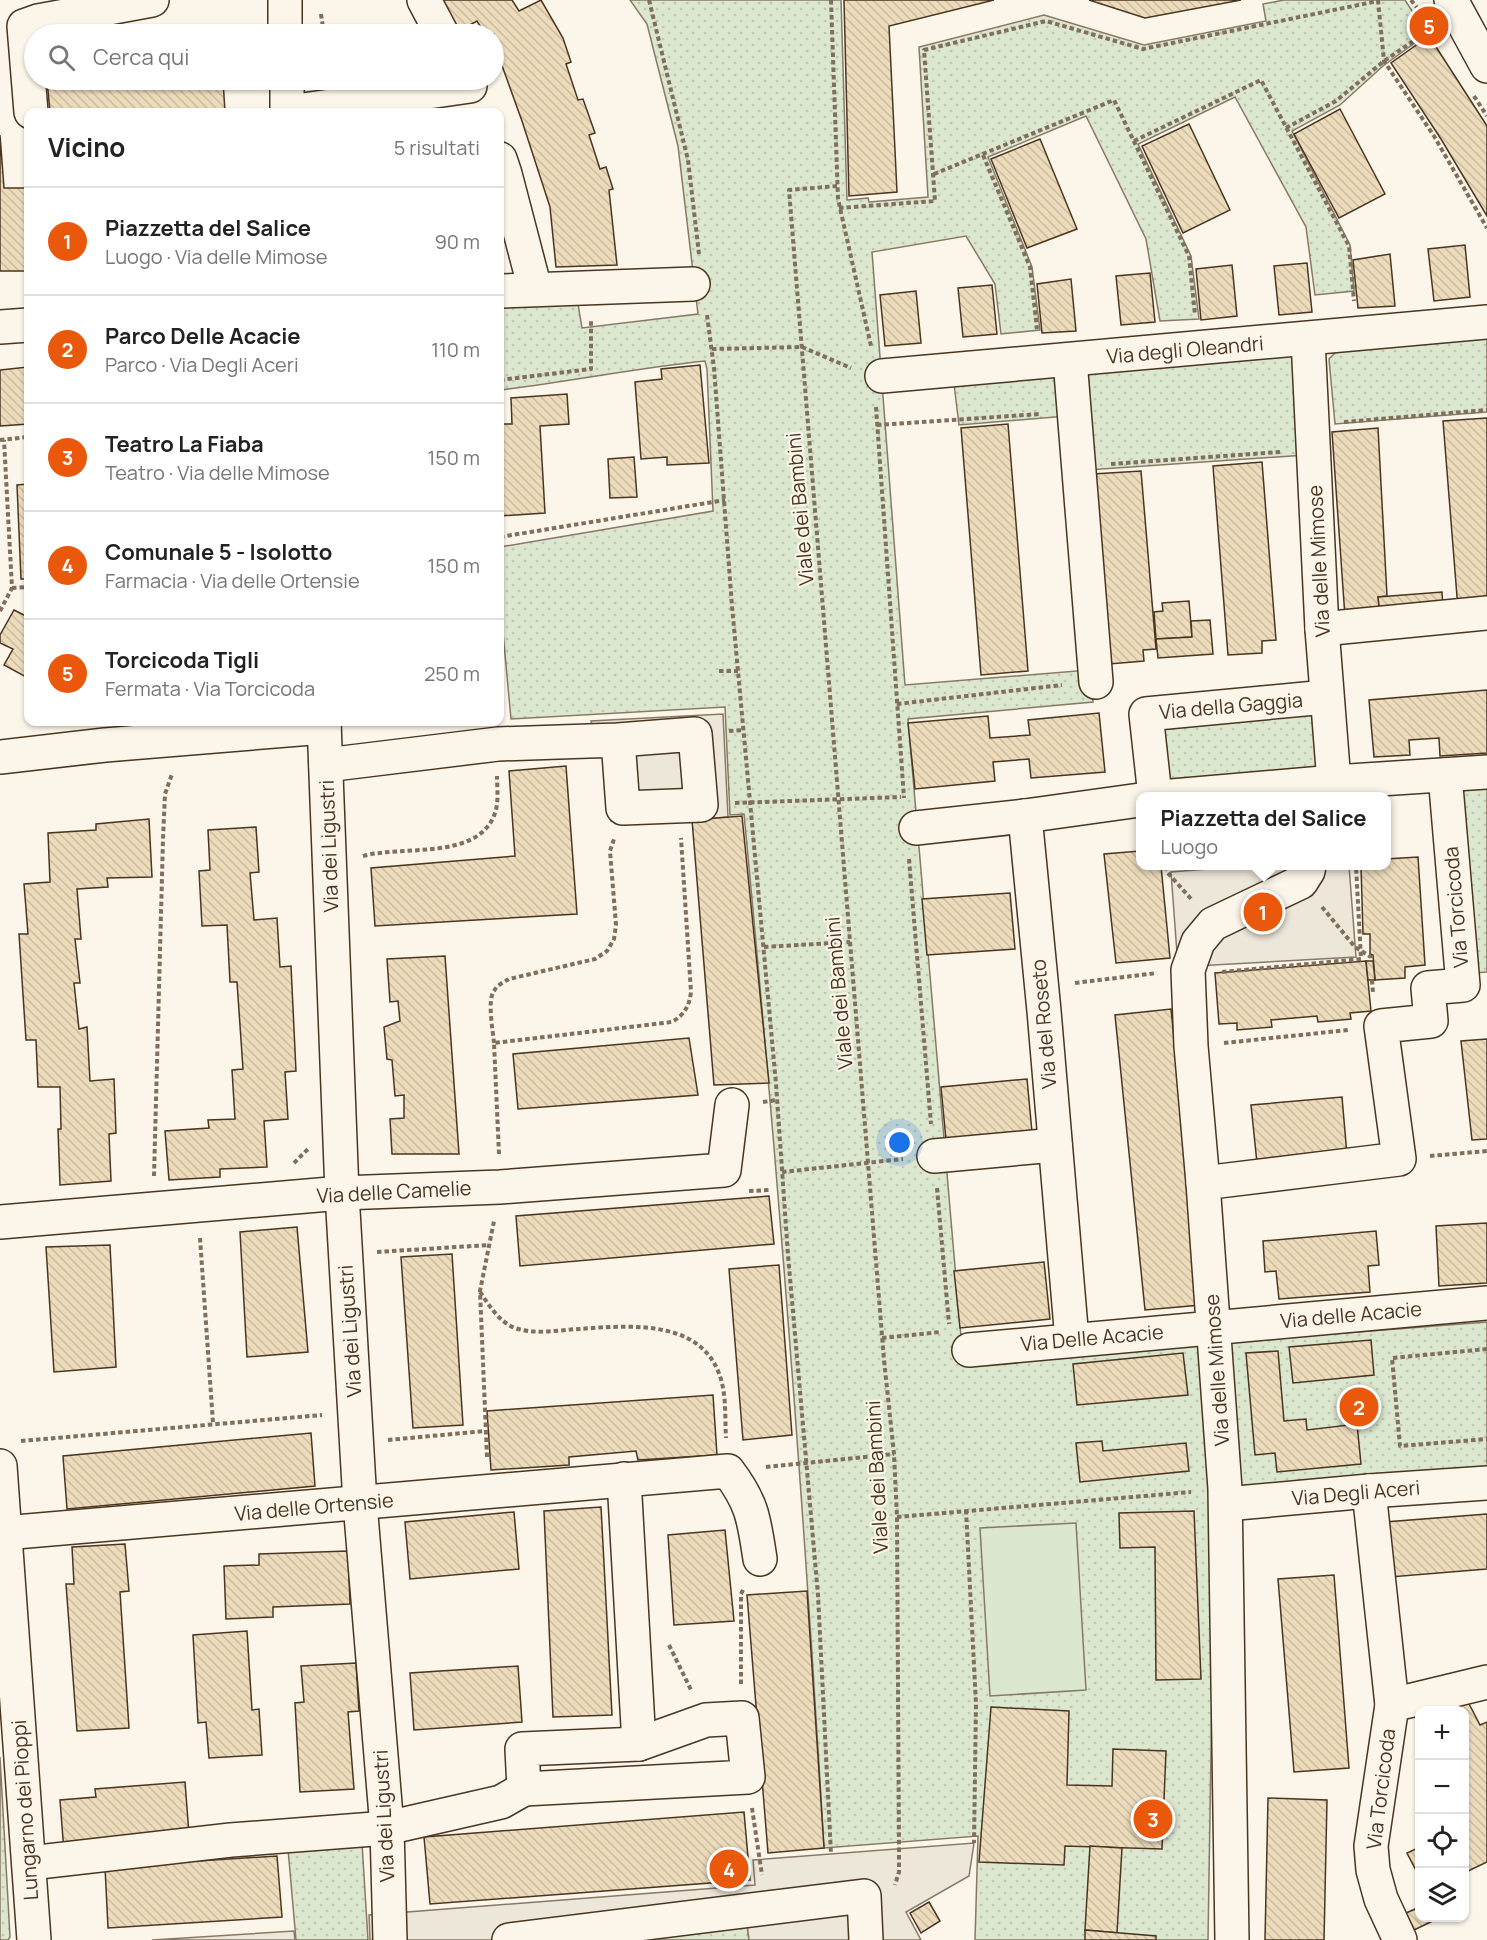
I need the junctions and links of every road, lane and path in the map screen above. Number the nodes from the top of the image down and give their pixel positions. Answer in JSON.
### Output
{"nodes":[{"id":1,"x":152,"y":0,"type":"edge"},
{"id":2,"x":285,"y":0,"type":"edge"},
{"id":3,"x":424,"y":0,"type":"edge"},
{"id":4,"x":649,"y":0,"type":"edge"},
{"id":5,"x":831,"y":0,"type":"edge"},
{"id":6,"x":1451,"y":0,"type":"edge"},
{"id":7,"x":1378,"y":1,"type":"edge"},
{"id":8,"x":30,"y":24,"type":"edge"},
{"id":9,"x":285,"y":24,"type":"edge"},
{"id":10,"x":437,"y":24,"type":"edge"},
{"id":11,"x":1431,"y":29,"type":"dead end"},
{"id":12,"x":1384,"y":61,"type":"junction"},
{"id":13,"x":1487,"y":66,"type":"edge"},
{"id":14,"x":29,"y":90,"type":"edge"},
{"id":15,"x":287,"y":90,"type":"edge"},
{"id":16,"x":472,"y":93,"type":"edge"},
{"id":17,"x":31,"y":108,"type":"edge"},
{"id":18,"x":288,"y":108,"type":"edge"},
{"id":19,"x":327,"y":108,"type":"edge"},
{"id":20,"x":1286,"y":128,"type":"junction"},
{"id":21,"x":1134,"y":141,"type":"junction"},
{"id":22,"x":983,"y":154,"type":"junction"},
{"id":23,"x":504,"y":171,"type":"edge"},
{"id":24,"x":934,"y":174,"type":"junction"},
{"id":25,"x":837,"y":186,"type":"junction"},
{"id":26,"x":839,"y":208,"type":"junction"},
{"id":27,"x":1487,"y":228,"type":"edge"},
{"id":28,"x":700,"y":283,"type":"junction"},
{"id":29,"x":535,"y":289,"type":"junction"},
{"id":30,"x":592,"y":289,"type":"junction"},
{"id":31,"x":504,"y":291,"type":"edge"},
{"id":32,"x":1487,"y":322,"type":"edge"},
{"id":33,"x":24,"y":325,"type":"edge"},
{"id":34,"x":0,"y":327,"type":"edge"},
{"id":35,"x":1357,"y":334,"type":"junction"},
{"id":36,"x":1308,"y":339,"type":"junction"},
{"id":37,"x":802,"y":347,"type":"junction"},
{"id":38,"x":1198,"y":348,"type":"junction"},
{"id":39,"x":712,"y":350,"type":"junction"},
{"id":40,"x":1055,"y":361,"type":"junction"},
{"id":41,"x":871,"y":373,"type":"junction"},
{"id":42,"x":504,"y":380,"type":"edge"},
{"id":43,"x":1487,"y":410,"type":"edge"},
{"id":44,"x":1074,"y":411,"type":"junction"},
{"id":45,"x":877,"y":425,"type":"junction"},
{"id":46,"x":24,"y":437,"type":"edge"},
{"id":47,"x":1313,"y":437,"type":"junction"},
{"id":48,"x":2,"y":440,"type":"edge"},
{"id":49,"x":1078,"y":466,"type":"junction"},
{"id":50,"x":725,"y":500,"type":"junction"},
{"id":51,"x":504,"y":536,"type":"edge"},
{"id":52,"x":24,"y":587,"type":"edge"},
{"id":53,"x":12,"y":588,"type":"junction"},
{"id":54,"x":0,"y":611,"type":"edge"},
{"id":55,"x":1487,"y":613,"type":"edge"},
{"id":56,"x":1322,"y":629,"type":"junction"},
{"id":57,"x":719,"y":671,"type":"dead end"},
{"id":58,"x":738,"y":671,"type":"junction"},
{"id":59,"x":1096,"y":682,"type":"joint"},
{"id":60,"x":1326,"y":697,"type":"junction"},
{"id":61,"x":897,"y":704,"type":"junction"},
{"id":62,"x":305,"y":726,"type":"edge"},
{"id":63,"x":324,"y":726,"type":"edge"},
{"id":64,"x":183,"y":739,"type":"junction"},
{"id":65,"x":618,"y":740,"type":"junction"},
{"id":66,"x":498,"y":744,"type":"junction"},
{"id":67,"x":0,"y":757,"type":"edge"},
{"id":68,"x":326,"y":765,"type":"junction"},
{"id":69,"x":1487,"y":772,"type":"edge"},
{"id":70,"x":1445,"y":775,"type":"junction"},
{"id":71,"x":1315,"y":788,"type":"edge"},
{"id":72,"x":1155,"y":792,"type":"edge"},
{"id":73,"x":1244,"y":792,"type":"edge"},
{"id":74,"x":904,"y":797,"type":"junction"},
{"id":75,"x":838,"y":799,"type":"junction"},
{"id":76,"x":1136,"y":801,"type":"edge"},
{"id":77,"x":750,"y":802,"type":"junction"},
{"id":78,"x":690,"y":805,"type":"junction"},
{"id":79,"x":623,"y":808,"type":"junction"},
{"id":80,"x":1025,"y":816,"type":"junction"},
{"id":81,"x":910,"y":829,"type":"junction"},
{"id":82,"x":1167,"y":870,"type":"edge"},
{"id":83,"x":1305,"y":874,"type":"edge"},
{"id":84,"x":330,"y":886,"type":"junction"},
{"id":85,"x":1213,"y":924,"type":"junction"},
{"id":86,"x":850,"y":942,"type":"junction"},
{"id":87,"x":764,"y":947,"type":"junction"},
{"id":88,"x":1371,"y":961,"type":"dead end"},
{"id":89,"x":1188,"y":970,"type":"junction"},
{"id":90,"x":1041,"y":986,"type":"junction"},
{"id":91,"x":1381,"y":1026,"type":"junction"},
{"id":92,"x":494,"y":1043,"type":"junction"},
{"id":93,"x":1191,"y":1046,"type":"junction"},
{"id":94,"x":732,"y":1105,"type":"dead end"},
{"id":95,"x":1055,"y":1145,"type":"junction"},
{"id":96,"x":309,"y":1147,"type":"dead end"},
{"id":97,"x":1487,"y":1151,"type":"edge"},
{"id":98,"x":934,"y":1156,"type":"junction"},
{"id":99,"x":1399,"y":1159,"type":"junction"},
{"id":100,"x":868,"y":1163,"type":"junction"},
{"id":101,"x":287,"y":1169,"type":"dead end"},
{"id":102,"x":782,"y":1172,"type":"junction"},
{"id":103,"x":1203,"y":1183,"type":"junction"},
{"id":104,"x":500,"y":1187,"type":"junction"},
{"id":105,"x":342,"y":1193,"type":"junction"},
{"id":106,"x":197,"y":1206,"type":"junction"},
{"id":107,"x":154,"y":1210,"type":"junction"},
{"id":108,"x":0,"y":1222,"type":"edge"},
{"id":109,"x":489,"y":1245,"type":"junction"},
{"id":110,"x":374,"y":1252,"type":"dead end"},
{"id":111,"x":480,"y":1291,"type":"junction"},
{"id":112,"x":1487,"y":1303,"type":"edge"},
{"id":113,"x":1214,"y":1326,"type":"junction"},
{"id":114,"x":882,"y":1338,"type":"junction"},
{"id":115,"x":1072,"y":1340,"type":"junction"},
{"id":116,"x":1487,"y":1349,"type":"edge"},
{"id":117,"x":969,"y":1350,"type":"dead end"},
{"id":118,"x":355,"y":1412,"type":"junction"},
{"id":119,"x":213,"y":1423,"type":"junction"},
{"id":120,"x":486,"y":1431,"type":"junction"},
{"id":121,"x":1487,"y":1439,"type":"edge"},
{"id":122,"x":379,"y":1441,"type":"dead end"},
{"id":123,"x":5,"y":1454,"type":"edge"},
{"id":124,"x":894,"y":1454,"type":"junction"},
{"id":125,"x":805,"y":1463,"type":"junction"},
{"id":126,"x":728,"y":1471,"type":"junction"},
{"id":127,"x":624,"y":1479,"type":"junction"},
{"id":128,"x":1487,"y":1483,"type":"edge"},
{"id":129,"x":489,"y":1491,"type":"junction"},
{"id":130,"x":1370,"y":1491,"type":"junction"},
{"id":131,"x":1225,"y":1497,"type":"junction"},
{"id":132,"x":360,"y":1503,"type":"junction"},
{"id":133,"x":966,"y":1510,"type":"junction"},
{"id":134,"x":897,"y":1517,"type":"junction"},
{"id":135,"x":4,"y":1533,"type":"junction"},
{"id":136,"x":760,"y":1559,"type":"joint"},
{"id":137,"x":1487,"y":1682,"type":"edge"},
{"id":138,"x":1392,"y":1706,"type":"junction"},
{"id":139,"x":742,"y":1718,"type":"junction"},
{"id":140,"x":639,"y":1744,"type":"junction"},
{"id":141,"x":748,"y":1777,"type":"junction"},
{"id":142,"x":524,"y":1789,"type":"junction"},
{"id":143,"x":387,"y":1828,"type":"junction"},
{"id":144,"x":899,"y":1843,"type":"dead end"},
{"id":145,"x":974,"y":1843,"type":"dead end"},
{"id":146,"x":831,"y":1854,"type":"dead end"},
{"id":147,"x":30,"y":1863,"type":"junction"},
{"id":148,"x":766,"y":1908,"type":"junction"},
{"id":149,"x":34,"y":1940,"type":"edge"},
{"id":150,"x":390,"y":1940,"type":"edge"},
{"id":151,"x":508,"y":1940,"type":"edge"},
{"id":152,"x":866,"y":1940,"type":"edge"},
{"id":153,"x":1232,"y":1940,"type":"edge"},
{"id":154,"x":1400,"y":1940,"type":"edge"}],
"edges":[{"from":1,"to":8,"type":"street"},
{"from":2,"to":9,"type":"street"},
{"from":3,"to":10,"type":"street"},
{"from":4,"to":28,"type":"path"},
{"from":5,"to":25,"type":"path"},
{"from":6,"to":13,"type":"street"},
{"from":7,"to":12,"type":"path"},
{"from":7,"to":24,"type":"path"},
{"from":11,"to":12,"type":"path"},
{"from":12,"to":20,"type":"path"},
{"from":12,"to":27,"type":"path"},
{"from":14,"to":17,"type":"street"},
{"from":15,"to":18,"type":"street"},
{"from":16,"to":19,"type":"street"},
{"from":20,"to":21,"type":"path"},
{"from":20,"to":35,"type":"path"},
{"from":21,"to":22,"type":"path"},
{"from":21,"to":38,"type":"path"},
{"from":22,"to":24,"type":"path"},
{"from":22,"to":40,"type":"path"},
{"from":23,"to":29,"type":"street"},
{"from":24,"to":26,"type":"path"},
{"from":25,"to":26,"type":"path"},
{"from":25,"to":37,"type":"path","name":"Viale dei Bambini"},
{"from":26,"to":41,"type":"path"},
{"from":28,"to":30,"type":"street"},
{"from":28,"to":39,"type":"path"},
{"from":29,"to":30,"type":"street"},
{"from":29,"to":31,"type":"street"},
{"from":30,"to":42,"type":"path"},
{"from":32,"to":35,"type":"street","name":"Via degli Oleandri"},
{"from":33,"to":34,"type":"street"},
{"from":35,"to":36,"type":"street","name":"Via degli Oleandri"},
{"from":36,"to":38,"type":"street","name":"Via degli Oleandri"},
{"from":36,"to":47,"type":"street","name":"Via delle Mimose"},
{"from":37,"to":39,"type":"path"},
{"from":37,"to":41,"type":"path"},
{"from":37,"to":75,"type":"path","name":"Viale dei Bambini"},
{"from":38,"to":40,"type":"street","name":"Via degli Oleandri"},
{"from":39,"to":50,"type":"path"},
{"from":40,"to":41,"type":"street","name":"Via degli Oleandri"},
{"from":40,"to":44,"type":"street"},
{"from":41,"to":45,"type":"path"},
{"from":43,"to":47,"type":"path"},
{"from":44,"to":45,"type":"path"},
{"from":44,"to":49,"type":"street"},
{"from":45,"to":61,"type":"path"},
{"from":46,"to":48,"type":"path"},
{"from":47,"to":49,"type":"path"},
{"from":47,"to":56,"type":"street","name":"Via delle Mimose"},
{"from":48,"to":53,"type":"path"},
{"from":49,"to":59,"type":"street"},
{"from":50,"to":51,"type":"path"},
{"from":50,"to":58,"type":"path"},
{"from":52,"to":53,"type":"path"},
{"from":53,"to":54,"type":"path"},
{"from":55,"to":56,"type":"street"},
{"from":56,"to":60,"type":"street","name":"Via delle Mimose"},
{"from":57,"to":58,"type":"path"},
{"from":58,"to":77,"type":"path"},
{"from":59,"to":61,"type":"path"},
{"from":60,"to":71,"type":"street","name":"Via delle Mimose"},
{"from":60,"to":72,"type":"street","name":"Via della Gaggia"},
{"from":61,"to":74,"type":"path"},
{"from":62,"to":64,"type":"street"},
{"from":63,"to":68,"type":"street","name":"Via dei Ligustri"},
{"from":64,"to":67,"type":"street"},
{"from":64,"to":107,"type":"path"},
{"from":65,"to":66,"type":"street"},
{"from":65,"to":78,"type":"street"},
{"from":65,"to":79,"type":"street"},
{"from":66,"to":68,"type":"street"},
{"from":66,"to":84,"type":"path"},
{"from":68,"to":84,"type":"street","name":"Via dei Ligustri"},
{"from":69,"to":70,"type":"street"},
{"from":70,"to":71,"type":"street"},
{"from":70,"to":91,"type":"street","name":"Via Torcicoda"},
{"from":71,"to":73,"type":"street"},
{"from":74,"to":75,"type":"path"},
{"from":74,"to":81,"type":"path"},
{"from":75,"to":77,"type":"path"},
{"from":75,"to":86,"type":"path","name":"Viale dei Bambini"},
{"from":76,"to":80,"type":"street"},
{"from":77,"to":78,"type":"path"},
{"from":77,"to":87,"type":"path"},
{"from":78,"to":79,"type":"street"},
{"from":78,"to":92,"type":"path"},
{"from":79,"to":92,"type":"path"},
{"from":80,"to":81,"type":"street"},
{"from":80,"to":90,"type":"street","name":"Via del Roseto"},
{"from":81,"to":98,"type":"path"},
{"from":82,"to":85,"type":"path"},
{"from":83,"to":85,"type":"street","name":"Via delle Mimose"},
{"from":83,"to":88,"type":"path"},
{"from":84,"to":105,"type":"street","name":"Via dei Ligustri"},
{"from":85,"to":89,"type":"street","name":"Via delle Mimose"},
{"from":86,"to":87,"type":"path"},
{"from":86,"to":100,"type":"path","name":"Viale dei Bambini"},
{"from":87,"to":102,"type":"path"},
{"from":89,"to":90,"type":"path"},
{"from":89,"to":93,"type":"street","name":"Via delle Mimose"},
{"from":90,"to":95,"type":"street","name":"Via del Roseto"},
{"from":91,"to":93,"type":"path"},
{"from":91,"to":99,"type":"street"},
{"from":92,"to":104,"type":"path"},
{"from":93,"to":103,"type":"street","name":"Via delle Mimose"},
{"from":94,"to":104,"type":"street","name":"Via delle Camelie"},
{"from":95,"to":98,"type":"street"},
{"from":95,"to":115,"type":"street","name":"Via del Roseto"},
{"from":96,"to":101,"type":"path"},
{"from":97,"to":99,"type":"path"},
{"from":98,"to":100,"type":"path"},
{"from":98,"to":114,"type":"path"},
{"from":99,"to":103,"type":"street"},
{"from":100,"to":102,"type":"path"},
{"from":100,"to":114,"type":"path","name":"Viale dei Bambini"},
{"from":102,"to":125,"type":"path"},
{"from":103,"to":113,"type":"street","name":"Via delle Mimose"},
{"from":104,"to":105,"type":"street","name":"Via delle Camelie"},
{"from":104,"to":109,"type":"path"},
{"from":105,"to":106,"type":"street","name":"Via delle Camelie"},
{"from":105,"to":118,"type":"street","name":"Via dei Ligustri"},
{"from":106,"to":107,"type":"street","name":"Via delle Camelie"},
{"from":106,"to":119,"type":"path"},
{"from":107,"to":108,"type":"street","name":"Via delle Camelie"},
{"from":109,"to":110,"type":"path"},
{"from":109,"to":111,"type":"path"},
{"from":111,"to":120,"type":"path"},
{"from":111,"to":126,"type":"path"},
{"from":112,"to":113,"type":"street","name":"Via delle Acacie"},
{"from":113,"to":115,"type":"street","name":"Via Delle Acacie"},
{"from":113,"to":131,"type":"street","name":"Via delle Mimose"},
{"from":114,"to":124,"type":"path","name":"Viale dei Bambini"},
{"from":115,"to":117,"type":"street","name":"Via Delle Acacie"},
{"from":116,"to":121,"type":"path"},
{"from":118,"to":119,"type":"path"},
{"from":118,"to":132,"type":"street","name":"Via dei Ligustri"},
{"from":119,"to":123,"type":"path"},
{"from":120,"to":122,"type":"path"},
{"from":120,"to":129,"type":"path"},
{"from":123,"to":135,"type":"street","name":"Lungarno dei Pioppi"},
{"from":124,"to":125,"type":"path"},
{"from":124,"to":134,"type":"path","name":"Viale dei Bambini"},
{"from":125,"to":126,"type":"path"},
{"from":125,"to":146,"type":"path"},
{"from":126,"to":127,"type":"street","name":"Via delle Ortensie"},
{"from":126,"to":136,"type":"street"},
{"from":127,"to":129,"type":"street","name":"Via delle Ortensie"},
{"from":127,"to":140,"type":"street"},
{"from":128,"to":130,"type":"street","name":"Via Degli Aceri"},
{"from":129,"to":132,"type":"street","name":"Via delle Ortensie"},
{"from":130,"to":131,"type":"street","name":"Via Degli Aceri"},
{"from":130,"to":138,"type":"street","name":"Via Torcicoda"},
{"from":131,"to":133,"type":"path"},
{"from":131,"to":153,"type":"street","name":"Via delle Mimose"},
{"from":132,"to":135,"type":"street","name":"Via delle Ortensie"},
{"from":132,"to":143,"type":"street","name":"Via dei Ligustri"},
{"from":133,"to":134,"type":"path"},
{"from":133,"to":145,"type":"path"},
{"from":134,"to":144,"type":"path","name":"Viale dei Bambini"},
{"from":135,"to":147,"type":"street","name":"Lungarno dei Pioppi"},
{"from":136,"to":139,"type":"path"},
{"from":137,"to":138,"type":"street","name":"Via Torcicoda"},
{"from":138,"to":154,"type":"street","name":"Via Torcicoda"},
{"from":139,"to":140,"type":"street"},
{"from":139,"to":141,"type":"street"},
{"from":140,"to":142,"type":"street"},
{"from":141,"to":142,"type":"street"},
{"from":141,"to":148,"type":"path"},
{"from":142,"to":143,"type":"street"},
{"from":143,"to":147,"type":"street"},
{"from":143,"to":150,"type":"street","name":"Via dei Ligustri"},
{"from":147,"to":149,"type":"street","name":"Lungarno dei Pioppi"},
{"from":148,"to":151,"type":"street"},
{"from":148,"to":152,"type":"street"}]}
